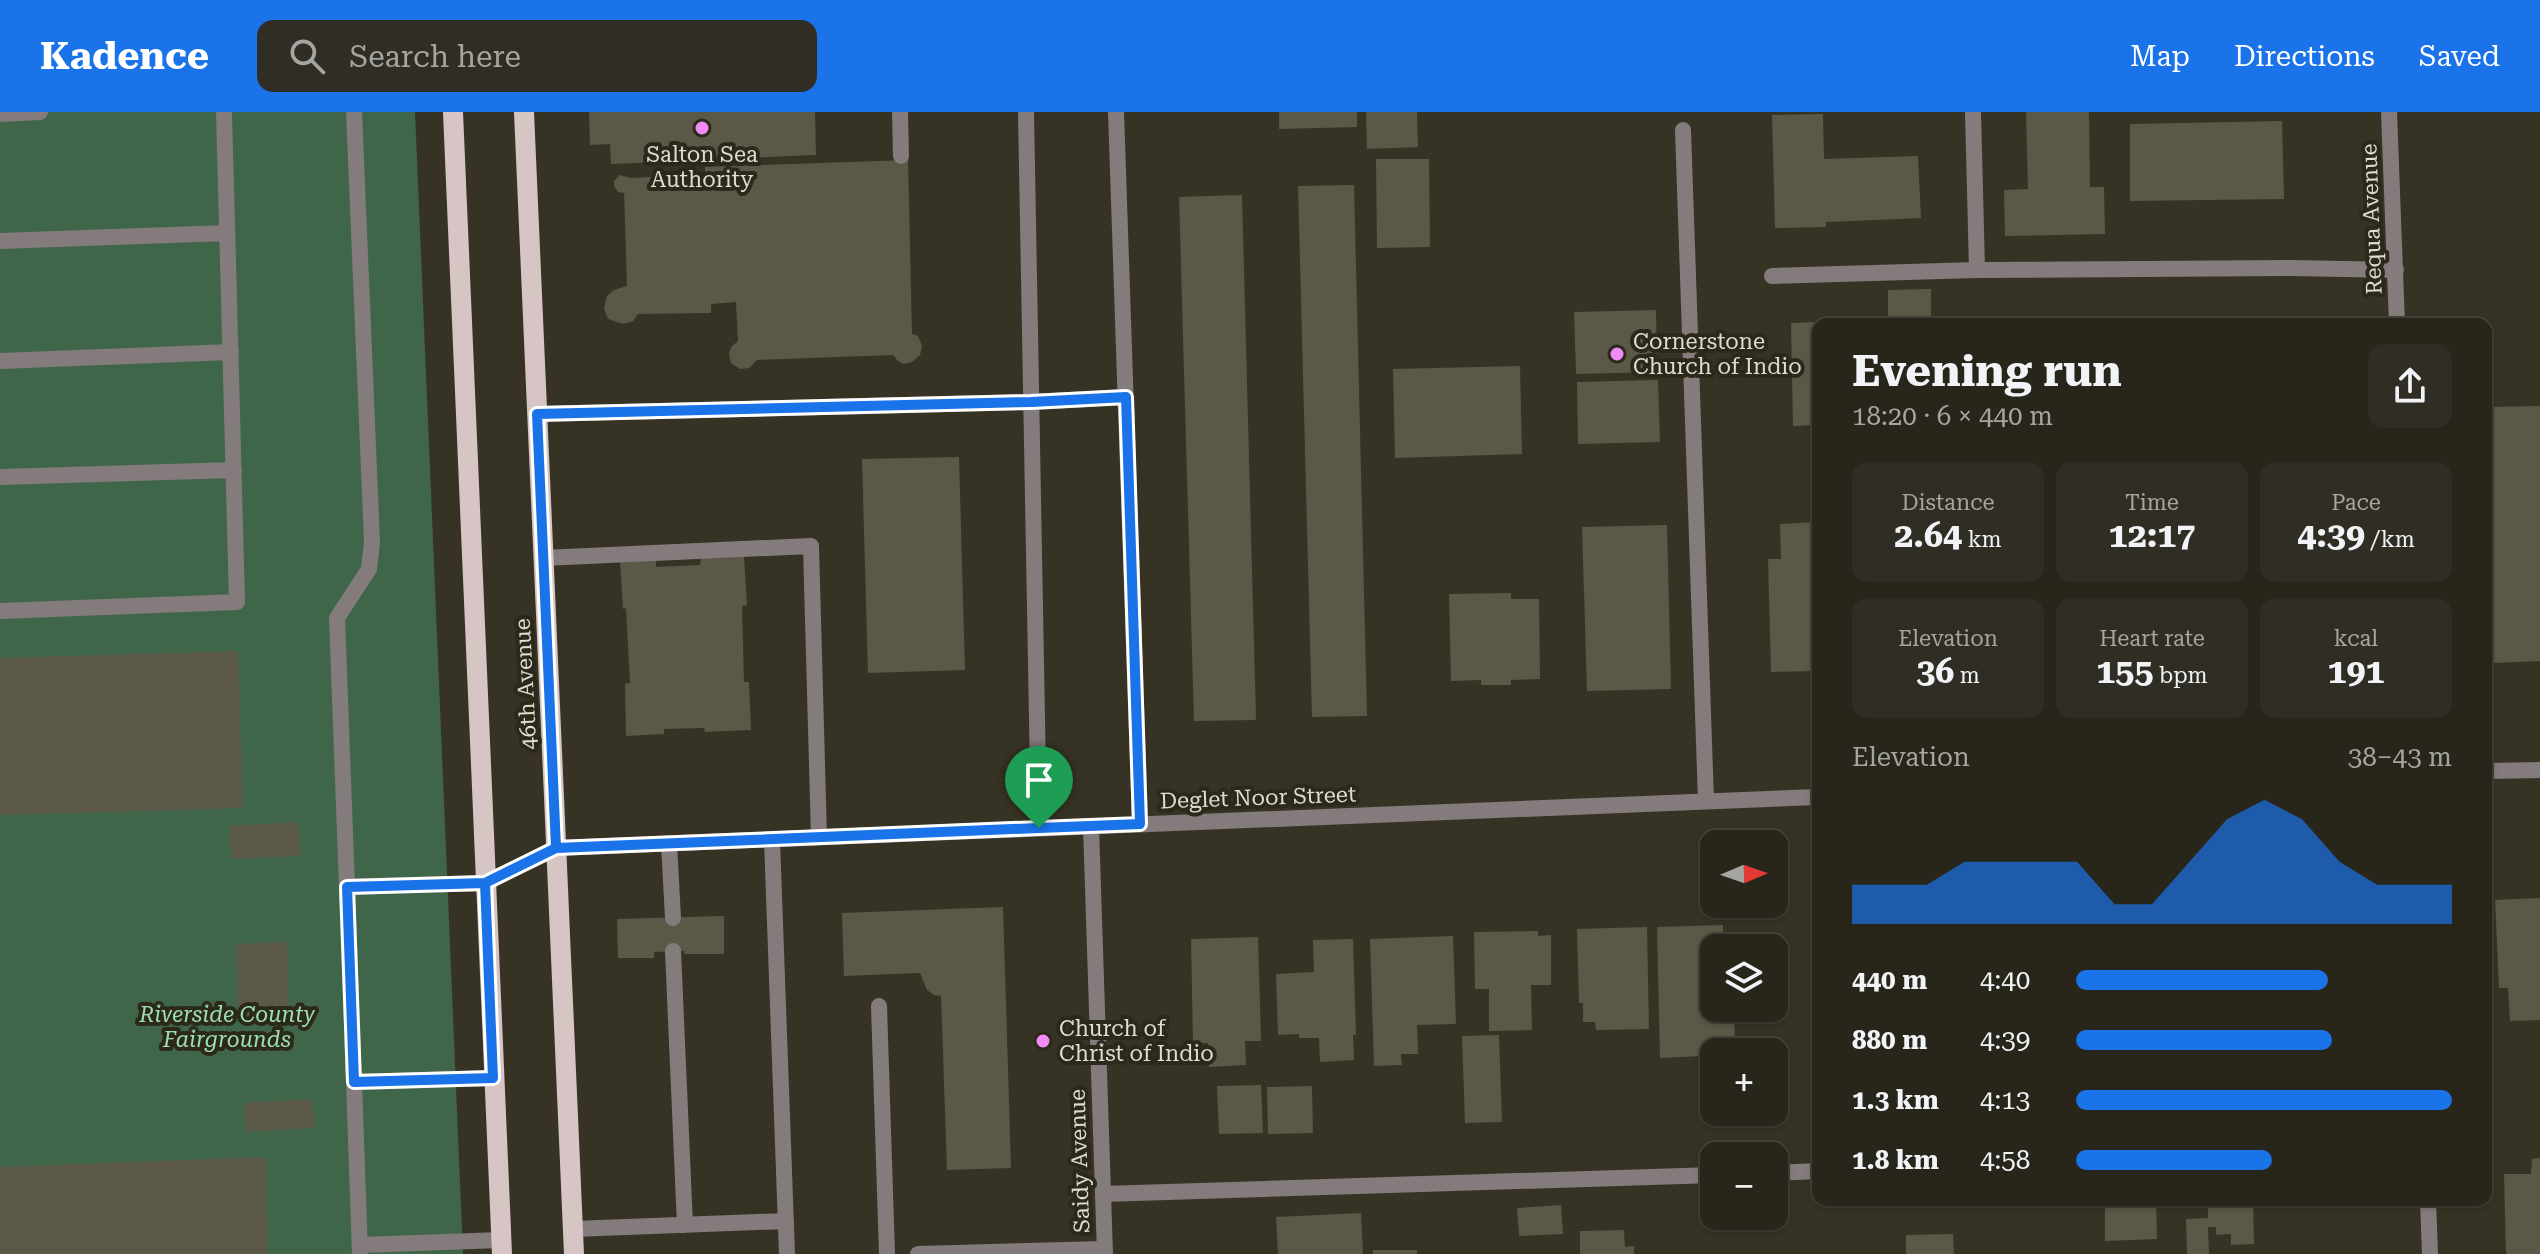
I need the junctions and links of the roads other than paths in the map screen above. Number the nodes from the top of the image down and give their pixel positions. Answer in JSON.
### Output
{"nodes":[{"id":1,"x":40,"y":112,"type":"edge"},
{"id":2,"x":224,"y":112,"type":"edge"},
{"id":3,"x":354,"y":112,"type":"edge"},
{"id":4,"x":453,"y":112,"type":"edge"},
{"id":5,"x":524,"y":112,"type":"edge"},
{"id":6,"x":900,"y":112,"type":"edge"},
{"id":7,"x":1026,"y":112,"type":"edge"},
{"id":8,"x":1116,"y":112,"type":"edge"},
{"id":9,"x":1973,"y":112,"type":"edge"},
{"id":10,"x":2389,"y":112,"type":"edge"},
{"id":11,"x":0,"y":114,"type":"edge"},
{"id":12,"x":1683,"y":130,"type":"dead end"},
{"id":13,"x":901,"y":156,"type":"dead end"},
{"id":14,"x":227,"y":233,"type":"junction"},
{"id":15,"x":0,"y":241,"type":"edge"},
{"id":16,"x":1977,"y":270,"type":"junction"},
{"id":17,"x":2396,"y":270,"type":"junction"},
{"id":18,"x":1772,"y":276,"type":"dead end"},
{"id":19,"x":2397,"y":318,"type":"edge"},
{"id":20,"x":231,"y":352,"type":"junction"},
{"id":21,"x":0,"y":361,"type":"edge"},
{"id":22,"x":1126,"y":397,"type":"junction"},
{"id":23,"x":1031,"y":402,"type":"junction"},
{"id":24,"x":537,"y":414,"type":"junction"},
{"id":25,"x":234,"y":470,"type":"junction"},
{"id":26,"x":0,"y":477,"type":"edge"},
{"id":27,"x":543,"y":558,"type":"junction"},
{"id":28,"x":0,"y":611,"type":"edge"},
{"id":29,"x":2540,"y":770,"type":"edge"},
{"id":30,"x":2492,"y":771,"type":"edge"},
{"id":31,"x":1812,"y":797,"type":"edge"},
{"id":32,"x":1706,"y":801,"type":"junction"},
{"id":33,"x":1140,"y":824,"type":"junction"},
{"id":34,"x":1091,"y":827,"type":"junction"},
{"id":35,"x":1039,"y":828,"type":"junction"},
{"id":36,"x":819,"y":837,"type":"junction"},
{"id":37,"x":772,"y":840,"type":"junction"},
{"id":38,"x":669,"y":844,"type":"junction"},
{"id":39,"x":556,"y":848,"type":"junction"},
{"id":40,"x":485,"y":883,"type":"junction"},
{"id":41,"x":347,"y":887,"type":"junction"},
{"id":42,"x":673,"y":918,"type":"dead end"},
{"id":43,"x":673,"y":951,"type":"dead end"},
{"id":44,"x":879,"y":1006,"type":"dead end"},
{"id":45,"x":493,"y":1078,"type":"junction"},
{"id":46,"x":354,"y":1082,"type":"junction"},
{"id":47,"x":1812,"y":1171,"type":"edge"},
{"id":48,"x":1788,"y":1172,"type":"edge"},
{"id":49,"x":1700,"y":1175,"type":"edge"},
{"id":50,"x":1103,"y":1194,"type":"junction"},
{"id":51,"x":2428,"y":1206,"type":"edge"},
{"id":52,"x":786,"y":1221,"type":"junction"},
{"id":53,"x":685,"y":1225,"type":"junction"},
{"id":54,"x":573,"y":1229,"type":"junction"},
{"id":55,"x":502,"y":1247,"type":"edge"},
{"id":56,"x":360,"y":1250,"type":"edge"},
{"id":57,"x":1104,"y":1251,"type":"edge"},
{"id":58,"x":574,"y":1254,"type":"edge"},
{"id":59,"x":787,"y":1254,"type":"edge"},
{"id":60,"x":887,"y":1254,"type":"edge"},
{"id":61,"x":918,"y":1254,"type":"edge"},
{"id":62,"x":2430,"y":1254,"type":"edge"}],
"edges":[{"from":1,"to":11,"type":"street"},
{"from":2,"to":14,"type":"street"},
{"from":3,"to":41,"type":"street"},
{"from":4,"to":40,"type":"main road"},
{"from":5,"to":24,"type":"main road","name":"46th Avenue"},
{"from":6,"to":13,"type":"street"},
{"from":7,"to":23,"type":"street"},
{"from":8,"to":22,"type":"street"},
{"from":9,"to":16,"type":"street"},
{"from":10,"to":17,"type":"street","name":"Requa Avenue"},
{"from":12,"to":32,"type":"street"},
{"from":14,"to":15,"type":"street"},
{"from":14,"to":20,"type":"street"},
{"from":16,"to":17,"type":"street"},
{"from":16,"to":18,"type":"street"},
{"from":17,"to":19,"type":"street","name":"Requa Avenue"},
{"from":20,"to":21,"type":"street"},
{"from":20,"to":25,"type":"street"},
{"from":22,"to":23,"type":"street"},
{"from":22,"to":33,"type":"street"},
{"from":23,"to":24,"type":"street"},
{"from":23,"to":35,"type":"street"},
{"from":24,"to":27,"type":"main road","name":"46th Avenue"},
{"from":25,"to":26,"type":"street"},
{"from":25,"to":28,"type":"street"},
{"from":27,"to":36,"type":"street"},
{"from":27,"to":39,"type":"main road","name":"46th Avenue"},
{"from":29,"to":30,"type":"street"},
{"from":31,"to":32,"type":"street","name":"Deglet Noor Street"},
{"from":32,"to":33,"type":"street","name":"Deglet Noor Street"},
{"from":33,"to":34,"type":"street","name":"Deglet Noor Street"},
{"from":34,"to":35,"type":"street","name":"Deglet Noor Street"},
{"from":34,"to":50,"type":"street","name":"Saidy Avenue"},
{"from":35,"to":36,"type":"street","name":"Deglet Noor Street"},
{"from":36,"to":37,"type":"street","name":"Deglet Noor Street"},
{"from":37,"to":38,"type":"street","name":"Deglet Noor Street"},
{"from":37,"to":52,"type":"street"},
{"from":38,"to":39,"type":"street","name":"Deglet Noor Street"},
{"from":38,"to":42,"type":"street"},
{"from":39,"to":40,"type":"street"},
{"from":39,"to":54,"type":"main road","name":"46th Avenue"},
{"from":40,"to":41,"type":"street"},
{"from":40,"to":45,"type":"main road"},
{"from":41,"to":46,"type":"street"},
{"from":43,"to":53,"type":"street"},
{"from":44,"to":60,"type":"street"},
{"from":45,"to":46,"type":"street"},
{"from":45,"to":55,"type":"main road"},
{"from":46,"to":56,"type":"street"},
{"from":47,"to":48,"type":"street"},
{"from":49,"to":50,"type":"street"},
{"from":50,"to":57,"type":"street","name":"Saidy Avenue"},
{"from":51,"to":62,"type":"street"},
{"from":52,"to":53,"type":"street"},
{"from":52,"to":59,"type":"street"},
{"from":53,"to":54,"type":"street"},
{"from":54,"to":58,"type":"main road","name":"46th Avenue"},
{"from":55,"to":56,"type":"street"},
{"from":57,"to":61,"type":"street"}]}
